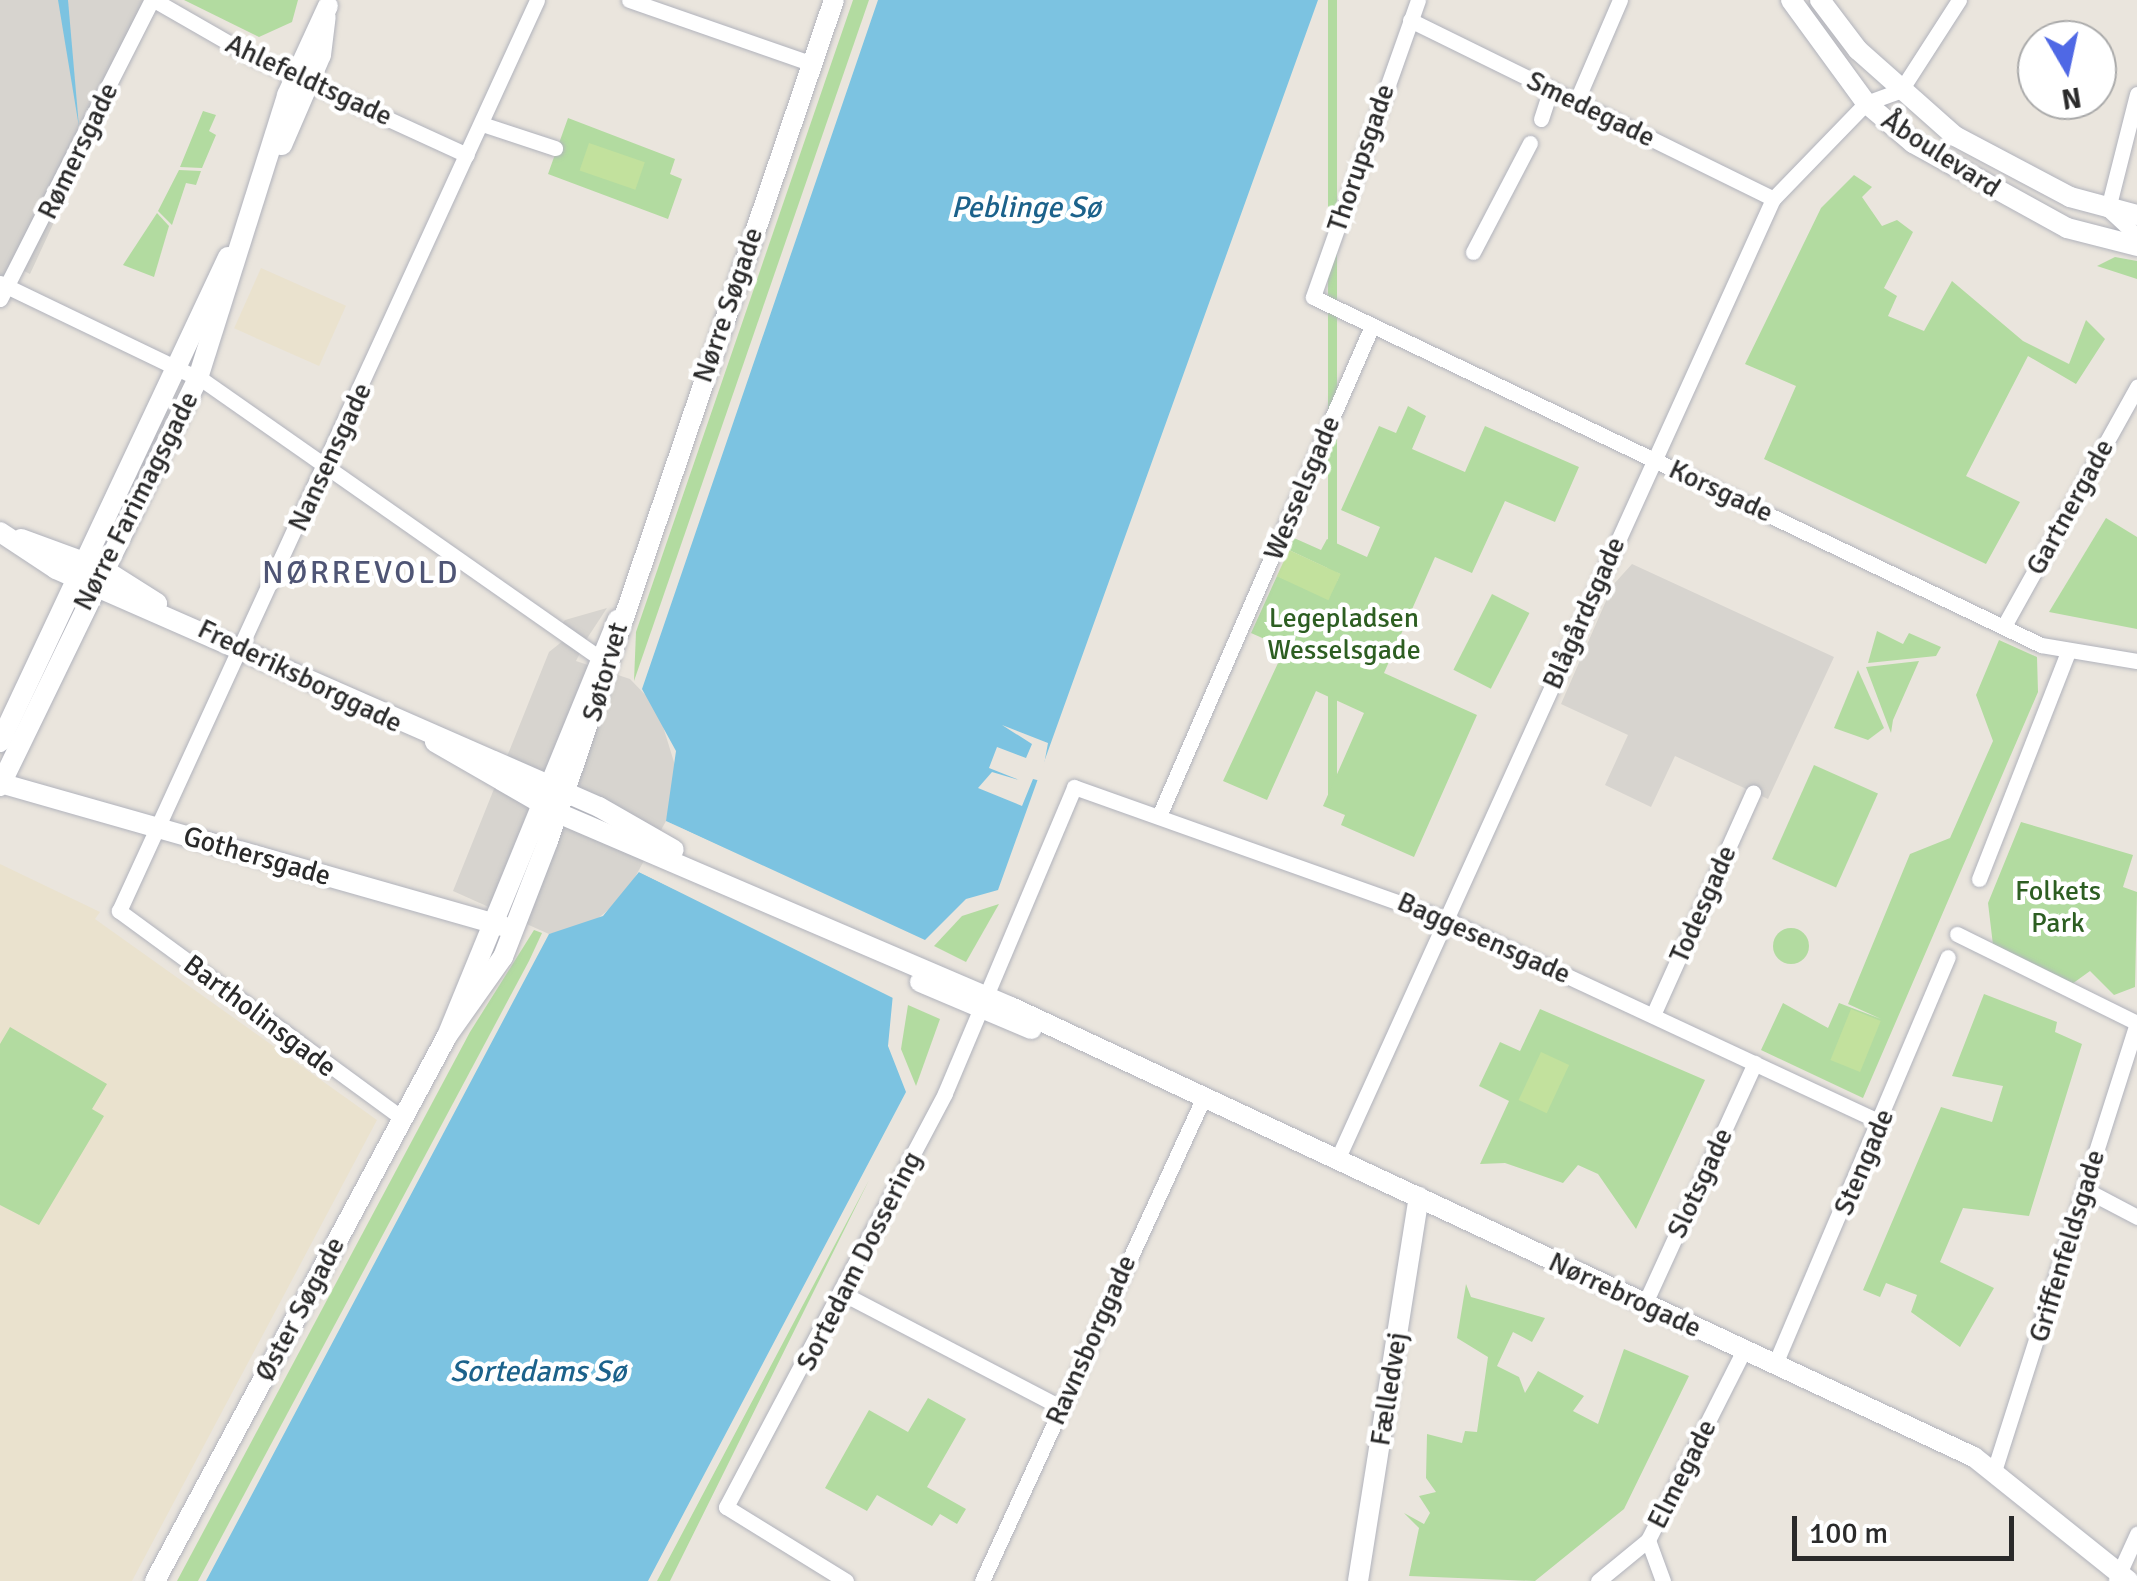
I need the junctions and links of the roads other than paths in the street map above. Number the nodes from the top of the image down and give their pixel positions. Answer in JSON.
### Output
{"nodes":[{"id":1,"x":153,"y":0,"type":"edge"},
{"id":2,"x":537,"y":0,"type":"edge"},
{"id":3,"x":628,"y":0,"type":"edge"},
{"id":4,"x":834,"y":0,"type":"edge"},
{"id":5,"x":1418,"y":0,"type":"edge"},
{"id":6,"x":1620,"y":0,"type":"edge"},
{"id":7,"x":1791,"y":0,"type":"edge"},
{"id":8,"x":1959,"y":0,"type":"edge"},
{"id":9,"x":329,"y":3,"type":"edge"},
{"id":10,"x":1826,"y":3,"type":"edge"},
{"id":11,"x":1410,"y":20,"type":"junction"},
{"id":12,"x":1807,"y":22,"type":"junction"},
{"id":13,"x":813,"y":64,"type":"junction"},
{"id":14,"x":303,"y":78,"type":"junction"},
{"id":15,"x":1551,"y":89,"type":"junction"},
{"id":16,"x":1901,"y":90,"type":"junction"},
{"id":17,"x":2137,"y":94,"type":"edge"},
{"id":18,"x":1871,"y":100,"type":"junction"},
{"id":19,"x":1576,"y":102,"type":"junction"},
{"id":20,"x":1542,"y":119,"type":"dead end"},
{"id":21,"x":482,"y":124,"type":"junction"},
{"id":22,"x":1530,"y":142,"type":"dead end"},
{"id":23,"x":555,"y":148,"type":"dead end"},
{"id":24,"x":467,"y":155,"type":"junction"},
{"id":25,"x":1773,"y":199,"type":"junction"},
{"id":26,"x":2108,"y":209,"type":"junction"},
{"id":27,"x":2137,"y":215,"type":"edge"},
{"id":28,"x":2137,"y":236,"type":"edge"},
{"id":29,"x":2137,"y":246,"type":"edge"},
{"id":30,"x":1473,"y":252,"type":"dead end"},
{"id":31,"x":3,"y":290,"type":"edge"},
{"id":32,"x":1313,"y":297,"type":"joint"},
{"id":33,"x":1372,"y":326,"type":"junction"},
{"id":34,"x":188,"y":374,"type":"junction"},
{"id":35,"x":2137,"y":388,"type":"edge"},
{"id":36,"x":1652,"y":459,"type":"junction"},
{"id":37,"x":326,"y":467,"type":"junction"},
{"id":38,"x":5,"y":534,"type":"edge"},
{"id":39,"x":88,"y":573,"type":"junction"},
{"id":40,"x":624,"y":610,"type":"junction"},
{"id":41,"x":2004,"y":626,"type":"junction"},
{"id":42,"x":243,"y":648,"type":"junction"},
{"id":43,"x":2067,"y":654,"type":"junction"},
{"id":44,"x":597,"y":656,"type":"junction"},
{"id":45,"x":2137,"y":661,"type":"edge"},
{"id":46,"x":0,"y":742,"type":"edge"},
{"id":47,"x":435,"y":742,"type":"junction"},
{"id":48,"x":544,"y":782,"type":"junction"},
{"id":49,"x":0,"y":784,"type":"edge"},
{"id":50,"x":1074,"y":787,"type":"joint"},
{"id":51,"x":566,"y":792,"type":"junction"},
{"id":52,"x":1753,"y":792,"type":"dead end"},
{"id":53,"x":536,"y":802,"type":"junction"},
{"id":54,"x":558,"y":813,"type":"junction"},
{"id":55,"x":1159,"y":816,"type":"junction"},
{"id":56,"x":160,"y":829,"type":"junction"},
{"id":57,"x":1980,"y":879,"type":"dead end"},
{"id":58,"x":723,"y":880,"type":"junction"},
{"id":59,"x":119,"y":912,"type":"joint"},
{"id":60,"x":1445,"y":920,"type":"junction"},
{"id":61,"x":490,"y":922,"type":"junction"},
{"id":62,"x":514,"y":929,"type":"junction"},
{"id":63,"x":1957,"y":934,"type":"dead end"},
{"id":64,"x":1948,"y":957,"type":"dead end"},
{"id":65,"x":984,"y":1004,"type":"junction"},
{"id":66,"x":1653,"y":1015,"type":"junction"},
{"id":67,"x":2137,"y":1023,"type":"edge"},
{"id":68,"x":447,"y":1036,"type":"junction"},
{"id":69,"x":1755,"y":1063,"type":"junction"},
{"id":70,"x":2119,"y":1076,"type":"junction"},
{"id":71,"x":2137,"y":1079,"type":"edge"},
{"id":72,"x":1202,"y":1100,"type":"junction"},
{"id":73,"x":402,"y":1118,"type":"junction"},
{"id":74,"x":1881,"y":1122,"type":"junction"},
{"id":75,"x":1337,"y":1160,"type":"junction"},
{"id":76,"x":2084,"y":1189,"type":"junction"},
{"id":77,"x":1419,"y":1197,"type":"junction"},
{"id":78,"x":2137,"y":1217,"type":"edge"},
{"id":79,"x":842,"y":1293,"type":"junction"},
{"id":80,"x":1644,"y":1304,"type":"junction"},
{"id":81,"x":1744,"y":1350,"type":"junction"},
{"id":82,"x":1775,"y":1364,"type":"junction"},
{"id":83,"x":1060,"y":1407,"type":"junction"},
{"id":84,"x":1995,"y":1468,"type":"junction"},
{"id":85,"x":2137,"y":1534,"type":"edge"},
{"id":86,"x":1648,"y":1540,"type":"junction"},
{"id":87,"x":2121,"y":1578,"type":"edge"},
{"id":88,"x":154,"y":1581,"type":"edge"},
{"id":89,"x":846,"y":1581,"type":"edge"},
{"id":90,"x":982,"y":1581,"type":"edge"},
{"id":91,"x":1358,"y":1581,"type":"edge"},
{"id":92,"x":1598,"y":1581,"type":"edge"},
{"id":93,"x":1664,"y":1581,"type":"edge"}],
"edges":[{"from":1,"to":14,"type":"street","name":"Ahlefeldtsgade"},
{"from":1,"to":31,"type":"street","name":"Rømersgade"},
{"from":2,"to":21,"type":"street","name":"Nansensgade"},
{"from":3,"to":13,"type":"street"},
{"from":4,"to":13,"type":"street","name":"Nørre Søgade"},
{"from":5,"to":11,"type":"street","name":"Thorupsgade"},
{"from":6,"to":19,"type":"street"},
{"from":7,"to":12,"type":"street","name":"Åboulevard"},
{"from":8,"to":16,"type":"street"},
{"from":9,"to":14,"type":"street","name":"Nørre Farimagsgade"},
{"from":10,"to":12,"type":"street"},
{"from":10,"to":16,"type":"street","name":"Åboulevard"},
{"from":11,"to":15,"type":"street","name":"Smedegade"},
{"from":11,"to":32,"type":"street","name":"Thorupsgade"},
{"from":12,"to":18,"type":"street","name":"Åboulevard"},
{"from":13,"to":40,"type":"street","name":"Nørre Søgade"},
{"from":14,"to":24,"type":"street","name":"Ahlefeldtsgade"},
{"from":14,"to":34,"type":"street","name":"Nørre Farimagsgade"},
{"from":15,"to":19,"type":"street","name":"Smedegade"},
{"from":15,"to":20,"type":"street"},
{"from":16,"to":18,"type":"street"},
{"from":16,"to":26,"type":"street","name":"Åboulevard"},
{"from":17,"to":26,"type":"street"},
{"from":18,"to":25,"type":"street","name":"Blågårdsgade"},
{"from":18,"to":29,"type":"street","name":"Åboulevard"},
{"from":19,"to":25,"type":"street","name":"Smedegade"},
{"from":21,"to":23,"type":"street"},
{"from":21,"to":24,"type":"street","name":"Nansensgade"},
{"from":22,"to":30,"type":"street"},
{"from":24,"to":37,"type":"street","name":"Nansensgade"},
{"from":25,"to":36,"type":"street","name":"Blågårdsgade"},
{"from":26,"to":27,"type":"street","name":"Åboulevard"},
{"from":26,"to":28,"type":"street"},
{"from":31,"to":34,"type":"street"},
{"from":32,"to":33,"type":"street","name":"Korsgade"},
{"from":33,"to":36,"type":"street","name":"Korsgade"},
{"from":33,"to":55,"type":"street","name":"Wesselsgade"},
{"from":34,"to":37,"type":"street"},
{"from":34,"to":39,"type":"street","name":"Nørre Farimagsgade"},
{"from":35,"to":41,"type":"street","name":"Gartnergade"},
{"from":36,"to":41,"type":"street","name":"Korsgade"},
{"from":36,"to":60,"type":"street","name":"Blågårdsgade"},
{"from":37,"to":42,"type":"street","name":"Nansensgade"},
{"from":37,"to":44,"type":"street"},
{"from":38,"to":39,"type":"street","name":"Frederiksborggade"},
{"from":39,"to":42,"type":"street","name":"Frederiksborggade"},
{"from":39,"to":46,"type":"street","name":"Nørre Farimagsgade"},
{"from":39,"to":49,"type":"street","name":"Nørre Farimagsgade"},
{"from":40,"to":44,"type":"street","name":"Søtorvet"},
{"from":40,"to":51,"type":"street","name":"Søtorvet"},
{"from":41,"to":43,"type":"street","name":"Korsgade"},
{"from":42,"to":47,"type":"street","name":"Frederiksborggade"},
{"from":42,"to":56,"type":"street","name":"Nansensgade"},
{"from":43,"to":45,"type":"street","name":"Korsgade"},
{"from":43,"to":57,"type":"street"},
{"from":44,"to":48,"type":"street","name":"Søtorvet"},
{"from":47,"to":48,"type":"street","name":"Frederiksborggade"},
{"from":47,"to":53,"type":"street","name":"Frederiksborggade"},
{"from":48,"to":51,"type":"street","name":"Frederiksborggade"},
{"from":48,"to":53,"type":"street","name":"Søtorvet"},
{"from":49,"to":56,"type":"street","name":"Gothersgade"},
{"from":50,"to":55,"type":"street","name":"Baggesensgade"},
{"from":50,"to":65,"type":"street","name":"Sortedam Dossering"},
{"from":51,"to":54,"type":"street","name":"Søtorvet"},
{"from":51,"to":58,"type":"street","name":"Frederiksborggade"},
{"from":52,"to":66,"type":"street","name":"Todesgade"},
{"from":53,"to":54,"type":"street","name":"Frederiksborggade"},
{"from":53,"to":61,"type":"street","name":"Søtorvet"},
{"from":54,"to":58,"type":"street","name":"Frederiksborggade"},
{"from":54,"to":62,"type":"street","name":"Søtorvet"},
{"from":55,"to":60,"type":"street","name":"Baggesensgade"},
{"from":56,"to":59,"type":"street","name":"Nansensgade"},
{"from":56,"to":61,"type":"street","name":"Gothersgade"},
{"from":58,"to":65,"type":"street","name":"Nørrebrogade"},
{"from":59,"to":73,"type":"street","name":"Bartholinsgade"},
{"from":60,"to":66,"type":"street","name":"Baggesensgade"},
{"from":60,"to":75,"type":"street","name":"Blågårdsgade"},
{"from":61,"to":62,"type":"street","name":"Gothersgade"},
{"from":61,"to":68,"type":"street","name":"Søtorvet"},
{"from":62,"to":68,"type":"street","name":"Søtorvet"},
{"from":63,"to":67,"type":"street"},
{"from":64,"to":74,"type":"street","name":"Stengade"},
{"from":65,"to":72,"type":"street","name":"Nørrebrogade"},
{"from":65,"to":79,"type":"street","name":"Sortedam Dossering"},
{"from":66,"to":69,"type":"street","name":"Baggesensgade"},
{"from":67,"to":70,"type":"street","name":"Griffenfeldsgade"},
{"from":68,"to":73,"type":"street","name":"Øster Søgade"},
{"from":69,"to":74,"type":"street","name":"Baggesensgade"},
{"from":69,"to":80,"type":"street","name":"Slotsgade"},
{"from":70,"to":71,"type":"street"},
{"from":70,"to":76,"type":"street","name":"Griffenfeldsgade"},
{"from":72,"to":75,"type":"street","name":"Nørrebrogade"},
{"from":72,"to":83,"type":"street","name":"Ravnsborggade"},
{"from":73,"to":88,"type":"street","name":"Øster Søgade"},
{"from":74,"to":82,"type":"street","name":"Stengade"},
{"from":75,"to":77,"type":"street","name":"Nørrebrogade"},
{"from":76,"to":78,"type":"street"},
{"from":76,"to":84,"type":"street","name":"Griffenfeldsgade"},
{"from":77,"to":80,"type":"street","name":"Nørrebrogade"},
{"from":77,"to":91,"type":"street","name":"Fælledvej"},
{"from":79,"to":83,"type":"street"},
{"from":79,"to":89,"type":"street","name":"Sortedam Dossering"},
{"from":80,"to":81,"type":"street","name":"Nørrebrogade"},
{"from":81,"to":82,"type":"street","name":"Nørrebrogade"},
{"from":81,"to":86,"type":"street","name":"Elmegade"},
{"from":82,"to":84,"type":"street","name":"Nørrebrogade"},
{"from":83,"to":90,"type":"street","name":"Ravnsborggade"},
{"from":84,"to":87,"type":"street","name":"Nørrebrogade"},
{"from":85,"to":87,"type":"street"},
{"from":86,"to":92,"type":"street","name":"Elmegade"},
{"from":86,"to":93,"type":"street"}]}
